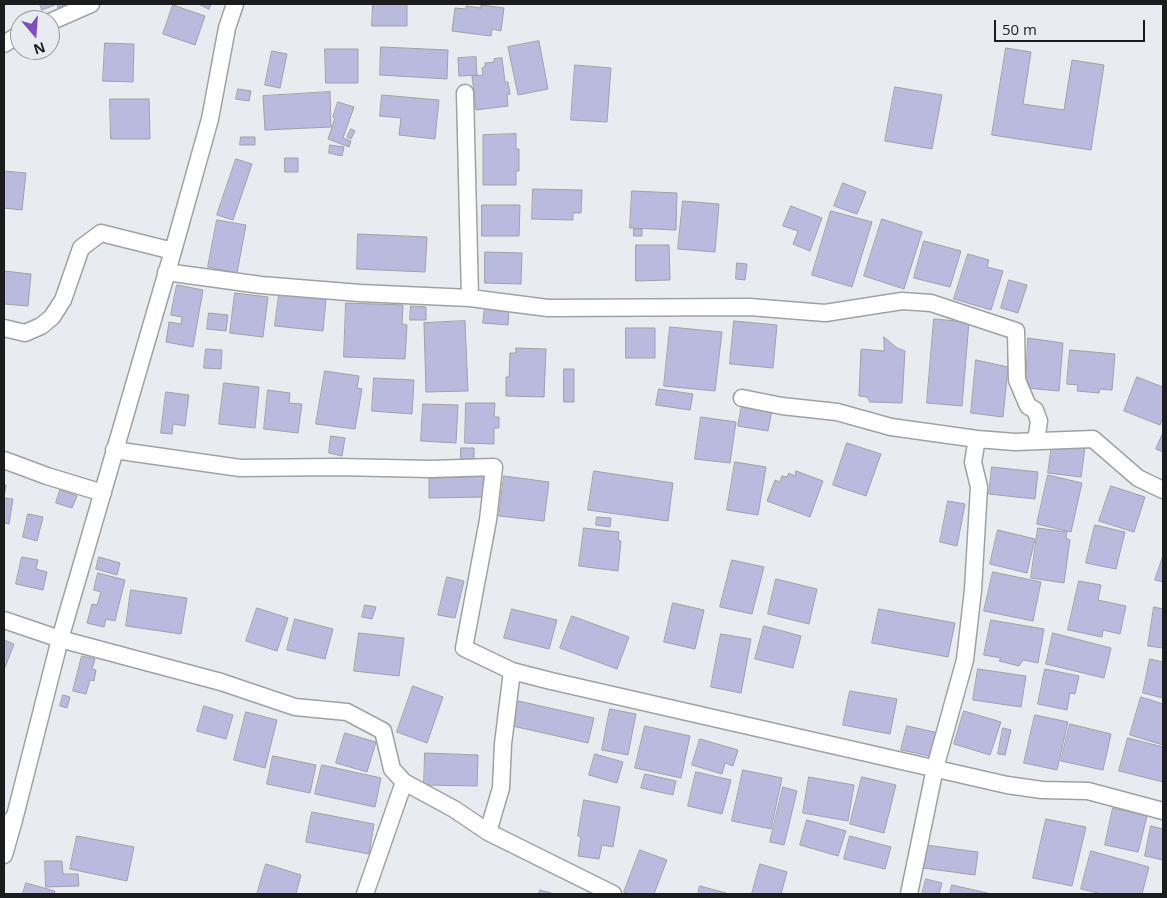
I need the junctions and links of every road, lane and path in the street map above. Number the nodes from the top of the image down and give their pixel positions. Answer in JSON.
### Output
{"nodes":[{"id":1,"x":91,"y":4,"type":"edge"},
{"id":2,"x":235,"y":4,"type":"edge"},
{"id":3,"x":60,"y":18,"type":"edge"},
{"id":4,"x":465,"y":93,"type":"dead end"},
{"id":5,"x":173,"y":251,"type":"junction"},
{"id":6,"x":166,"y":272,"type":"junction"},
{"id":7,"x":470,"y":298,"type":"junction"},
{"id":8,"x":4,"y":328,"type":"edge"},
{"id":9,"x":742,"y":398,"type":"dead end"},
{"id":10,"x":977,"y":439,"type":"junction"},
{"id":11,"x":1036,"y":441,"type":"junction"},
{"id":12,"x":114,"y":450,"type":"junction"},
{"id":13,"x":4,"y":460,"type":"edge"},
{"id":14,"x":1163,"y":490,"type":"edge"},
{"id":15,"x":103,"y":493,"type":"junction"},
{"id":16,"x":4,"y":620,"type":"edge"},
{"id":17,"x":60,"y":639,"type":"junction"},
{"id":18,"x":512,"y":671,"type":"junction"},
{"id":19,"x":936,"y":768,"type":"junction"},
{"id":20,"x":404,"y":782,"type":"junction"},
{"id":21,"x":1163,"y":812,"type":"edge"},
{"id":22,"x":15,"y":816,"type":"junction"},
{"id":23,"x":4,"y":829,"type":"edge"},
{"id":24,"x":488,"y":832,"type":"junction"},
{"id":25,"x":4,"y":855,"type":"edge"},
{"id":26,"x":592,"y":889,"type":"edge"},
{"id":27,"x":365,"y":894,"type":"edge"},
{"id":28,"x":613,"y":894,"type":"edge"},
{"id":29,"x":909,"y":894,"type":"edge"}],
"edges":[{"from":1,"to":3,"type":"street"},
{"from":2,"to":5,"type":"street"},
{"from":4,"to":7,"type":"street"},
{"from":5,"to":6,"type":"street"},
{"from":5,"to":8,"type":"street"},
{"from":6,"to":7,"type":"street"},
{"from":6,"to":12,"type":"street"},
{"from":7,"to":11,"type":"street"},
{"from":9,"to":10,"type":"street"},
{"from":10,"to":11,"type":"street"},
{"from":10,"to":19,"type":"street"},
{"from":11,"to":14,"type":"street"},
{"from":12,"to":15,"type":"street"},
{"from":12,"to":18,"type":"street"},
{"from":13,"to":15,"type":"street"},
{"from":15,"to":17,"type":"street"},
{"from":16,"to":17,"type":"street"},
{"from":17,"to":20,"type":"street"},
{"from":17,"to":22,"type":"street"},
{"from":18,"to":19,"type":"street"},
{"from":18,"to":24,"type":"street"},
{"from":19,"to":21,"type":"street"},
{"from":19,"to":29,"type":"street"},
{"from":20,"to":24,"type":"street"},
{"from":20,"to":27,"type":"street"},
{"from":22,"to":23,"type":"street"},
{"from":22,"to":25,"type":"street"},
{"from":24,"to":26,"type":"street"},
{"from":26,"to":28,"type":"street"}]}
